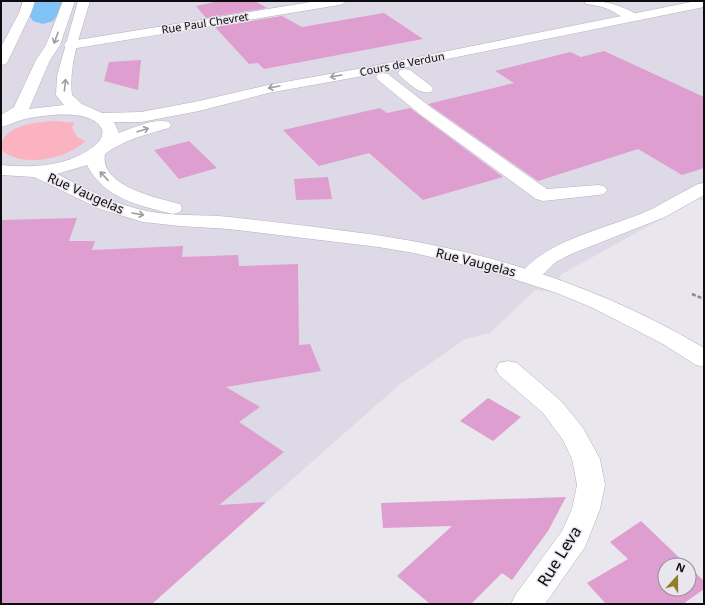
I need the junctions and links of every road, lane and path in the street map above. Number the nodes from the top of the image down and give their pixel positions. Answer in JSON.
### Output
{"nodes":[{"id":1,"x":29,"y":1,"type":"edge"},
{"id":2,"x":69,"y":1,"type":"edge"},
{"id":3,"x":84,"y":1,"type":"edge"},
{"id":4,"x":339,"y":1,"type":"edge"},
{"id":5,"x":590,"y":1,"type":"edge"},
{"id":6,"x":704,"y":3,"type":"edge"},
{"id":7,"x":704,"y":11,"type":"edge"},
{"id":8,"x":633,"y":17,"type":"junction"},
{"id":9,"x":71,"y":45,"type":"junction"},
{"id":10,"x":1,"y":61,"type":"edge"},
{"id":11,"x":405,"y":73,"type":"junction"},
{"id":12,"x":383,"y":78,"type":"junction"},
{"id":13,"x":404,"y":94,"type":"junction"},
{"id":14,"x":93,"y":115,"type":"junction"},
{"id":15,"x":2,"y":122,"type":"edge"},
{"id":16,"x":102,"y":148,"type":"junction"},
{"id":17,"x":1,"y":170,"type":"edge"},
{"id":18,"x":38,"y":172,"type":"junction"},
{"id":19,"x":704,"y":188,"type":"edge"},
{"id":20,"x":598,"y":190,"type":"dead end"},
{"id":21,"x":230,"y":224,"type":"junction"},
{"id":22,"x":530,"y":276,"type":"junction"},
{"id":23,"x":692,"y":294,"type":"dead end"},
{"id":24,"x":704,"y":299,"type":"edge"},
{"id":25,"x":704,"y":359,"type":"edge"},
{"id":26,"x":508,"y":369,"type":"dead end"},
{"id":27,"x":527,"y":604,"type":"edge"}],
"edges":[{"from":1,"to":10,"type":"main road"},
{"from":2,"to":15,"type":"main road","one_way":true},
{"from":3,"to":9,"type":"main road"},
{"from":4,"to":9,"type":"main road","name":"Rue Paul Chevret"},
{"from":5,"to":8,"type":"main road"},
{"from":6,"to":8,"type":"main road","name":"Cours de Verdun"},
{"from":7,"to":11,"type":"main road","name":"Cours de Verdun"},
{"from":8,"to":14,"type":"main road","name":"Cours de Verdun","one_way":true},
{"from":14,"to":9,"type":"main road","one_way":true},
{"from":11,"to":12,"type":"main road","name":"Cours de Verdun"},
{"from":11,"to":13,"type":"main road"},
{"from":12,"to":13,"type":"main road"},
{"from":16,"to":12,"type":"main road","name":"Cours de Verdun","one_way":true},
{"from":13,"to":20,"type":"main road"},
{"from":14,"to":15,"type":"main road","name":"Cours de Verdun"},
{"from":14,"to":16,"type":"main road","name":"Rue Vaugelas"},
{"from":16,"to":18,"type":"main road","name":"Cours de Verdun"},
{"from":21,"to":16,"type":"main road","name":"Rue Vaugelas","one_way":true},
{"from":17,"to":18,"type":"main road","name":"Cours de Verdun"},
{"from":18,"to":21,"type":"main road","name":"Rue Vaugelas","one_way":true},
{"from":19,"to":22,"type":"main road"},
{"from":21,"to":22,"type":"main road","name":"Rue Vaugelas"},
{"from":22,"to":25,"type":"main road","name":"Rue Vaugelas"},
{"from":23,"to":24,"type":"path"},
{"from":26,"to":27,"type":"main road","name":"Rue Leva"}]}
